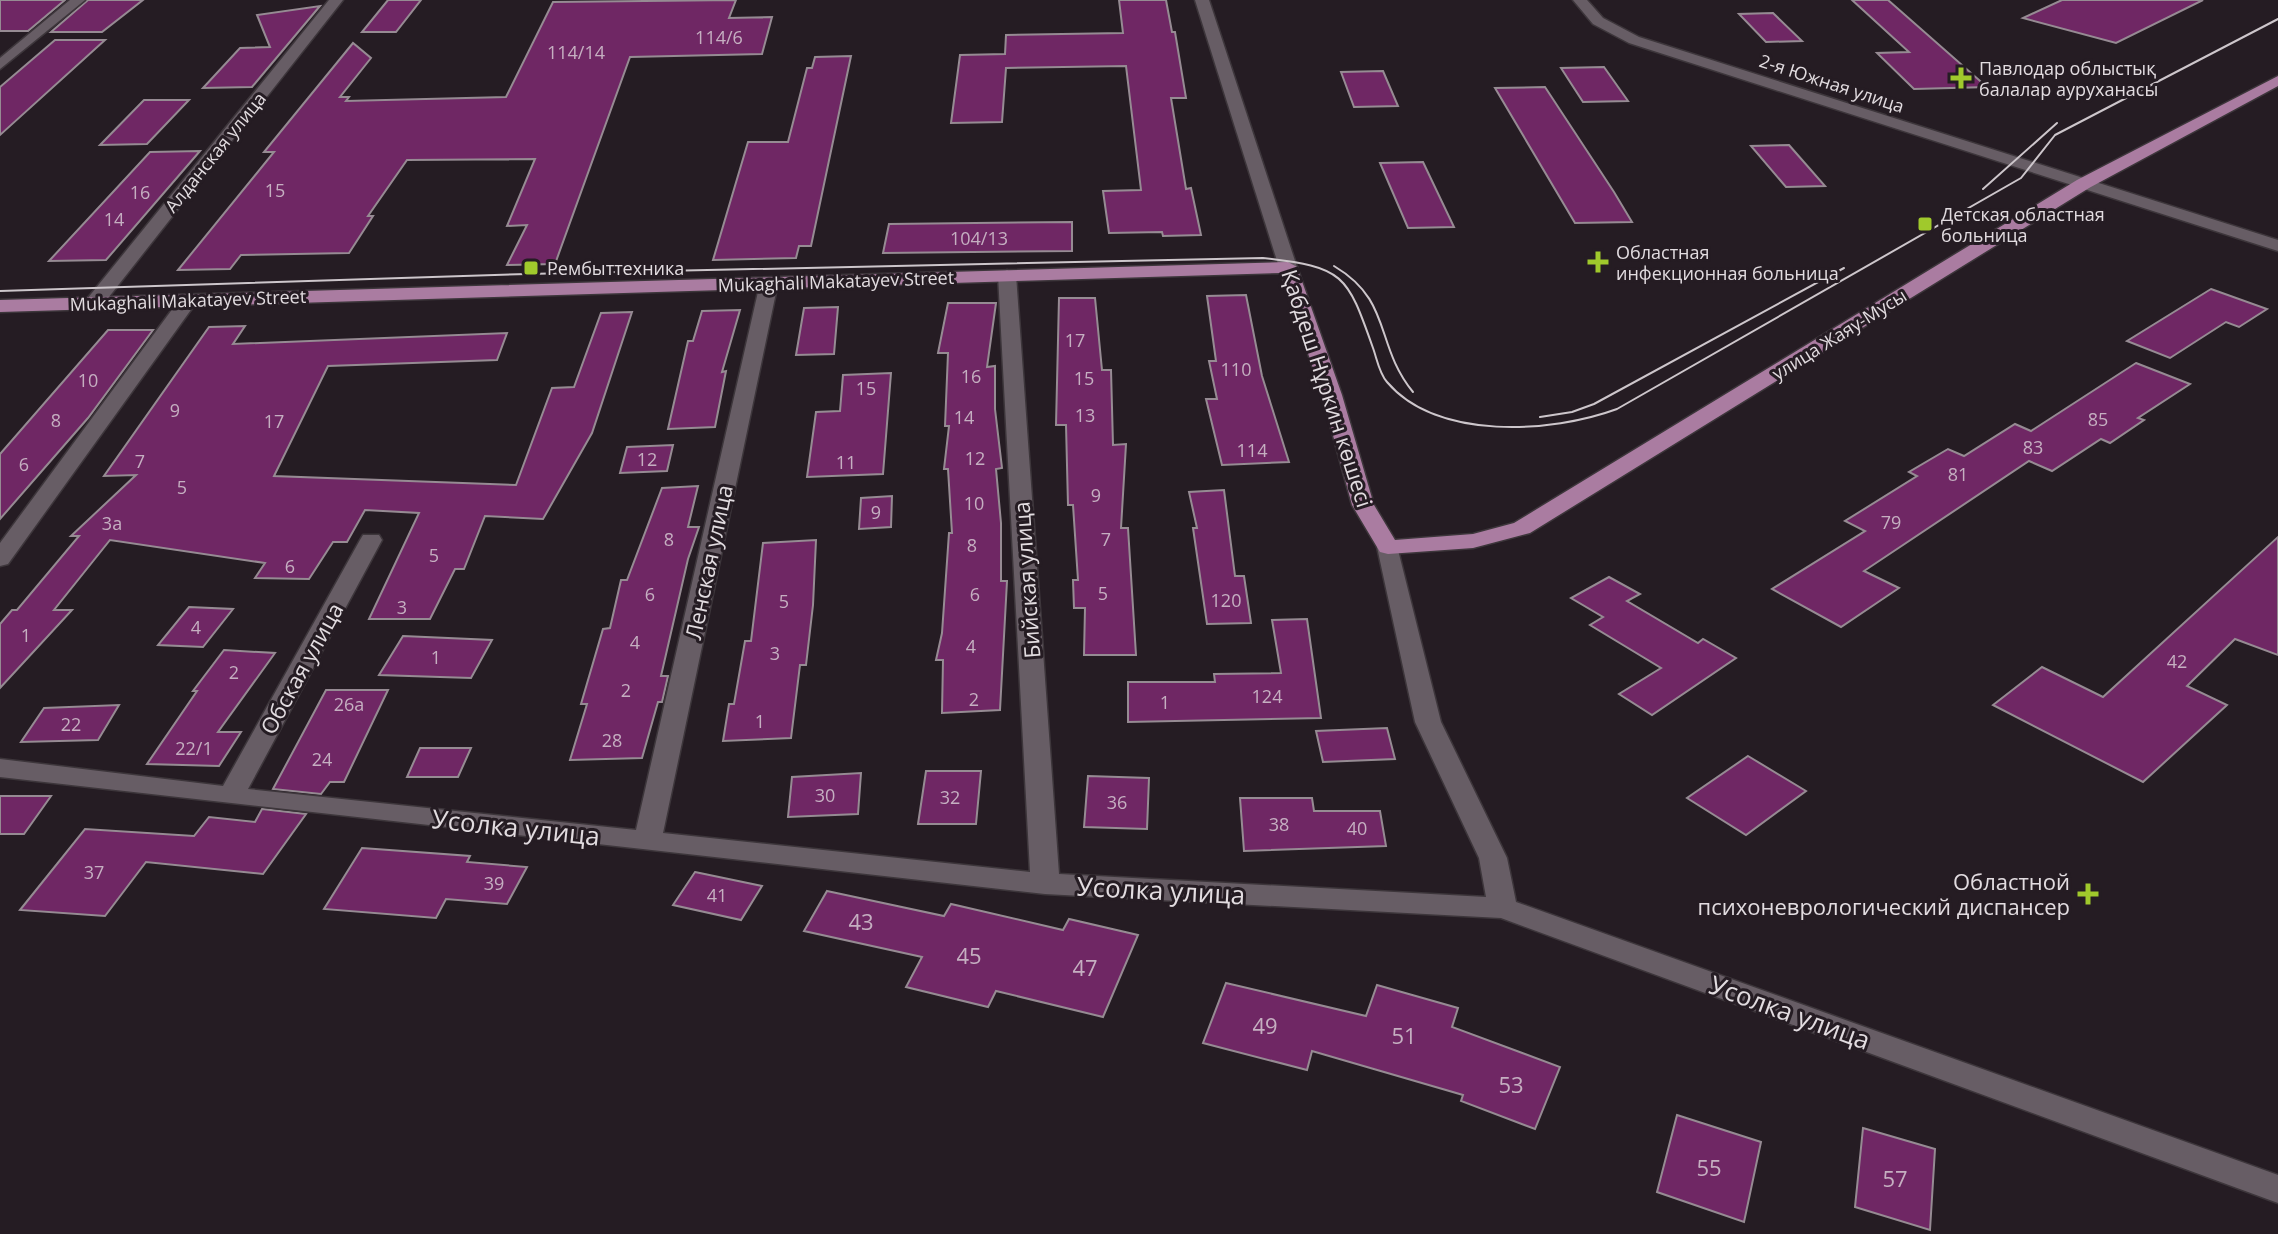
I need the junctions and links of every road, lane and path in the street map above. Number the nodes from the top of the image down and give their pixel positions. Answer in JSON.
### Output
{"nodes":[{"id":1,"x":78,"y":0,"type":"edge"},
{"id":2,"x":336,"y":0,"type":"edge"},
{"id":3,"x":1202,"y":0,"type":"edge"},
{"id":4,"x":1580,"y":0,"type":"edge"},
{"id":5,"x":0,"y":65,"type":"edge"},
{"id":6,"x":2278,"y":80,"type":"edge"},
{"id":7,"x":2083,"y":184,"type":"junction"},
{"id":8,"x":2278,"y":246,"type":"edge"},
{"id":9,"x":1288,"y":267,"type":"junction"},
{"id":10,"x":1007,"y":275,"type":"junction"},
{"id":11,"x":769,"y":283,"type":"junction"},
{"id":12,"x":189,"y":300,"type":"junction"},
{"id":13,"x":94,"y":303,"type":"junction"},
{"id":14,"x":0,"y":306,"type":"edge"},
{"id":15,"x":371,"y":540,"type":"dead end"},
{"id":16,"x":1388,"y":547,"type":"junction"},
{"id":17,"x":0,"y":559,"type":"edge"},
{"id":18,"x":0,"y":768,"type":"edge"},
{"id":19,"x":231,"y":796,"type":"junction"},
{"id":20,"x":647,"y":842,"type":"junction"},
{"id":21,"x":1045,"y":884,"type":"junction"},
{"id":22,"x":1503,"y":908,"type":"junction"},
{"id":23,"x":2278,"y":1189,"type":"edge"}],
"edges":[{"from":1,"to":5,"type":"street"},
{"from":2,"to":13,"type":"street","name":"Алданская улица"},
{"from":3,"to":9,"type":"street","name":"Қабдеш Нұркин көшесі"},
{"from":4,"to":7,"type":"street","name":"2-я Южная улица"},
{"from":6,"to":7,"type":"main road","name":"улица Жаяу-Мусы"},
{"from":7,"to":8,"type":"street"},
{"from":7,"to":16,"type":"main road","name":"улица Жаяу-Мусы"},
{"from":9,"to":10,"type":"main road","name":"Mukaghali Makatayev Street"},
{"from":9,"to":16,"type":"main road","name":"Қабдеш Нұркин көшесі"},
{"from":10,"to":11,"type":"main road","name":"Mukaghali Makatayev Street"},
{"from":10,"to":21,"type":"street","name":"Бийская улица"},
{"from":11,"to":12,"type":"main road","name":"Mukaghali Makatayev Street"},
{"from":11,"to":20,"type":"street","name":"Ленская улица"},
{"from":12,"to":13,"type":"main road","name":"Mukaghali Makatayev Street"},
{"from":12,"to":17,"type":"street"},
{"from":13,"to":14,"type":"main road","name":"Mukaghali Makatayev Street"},
{"from":15,"to":19,"type":"street","name":"Обская улица"},
{"from":16,"to":22,"type":"street","name":"Қабдеш Нұркин көшесі"},
{"from":18,"to":19,"type":"street","name":"Усолка улица"},
{"from":19,"to":20,"type":"street","name":"Усолка улица"},
{"from":20,"to":21,"type":"street","name":"Усолка улица"},
{"from":21,"to":22,"type":"street","name":"Усолка улица"},
{"from":22,"to":23,"type":"street","name":"Усолка улица"}]}
